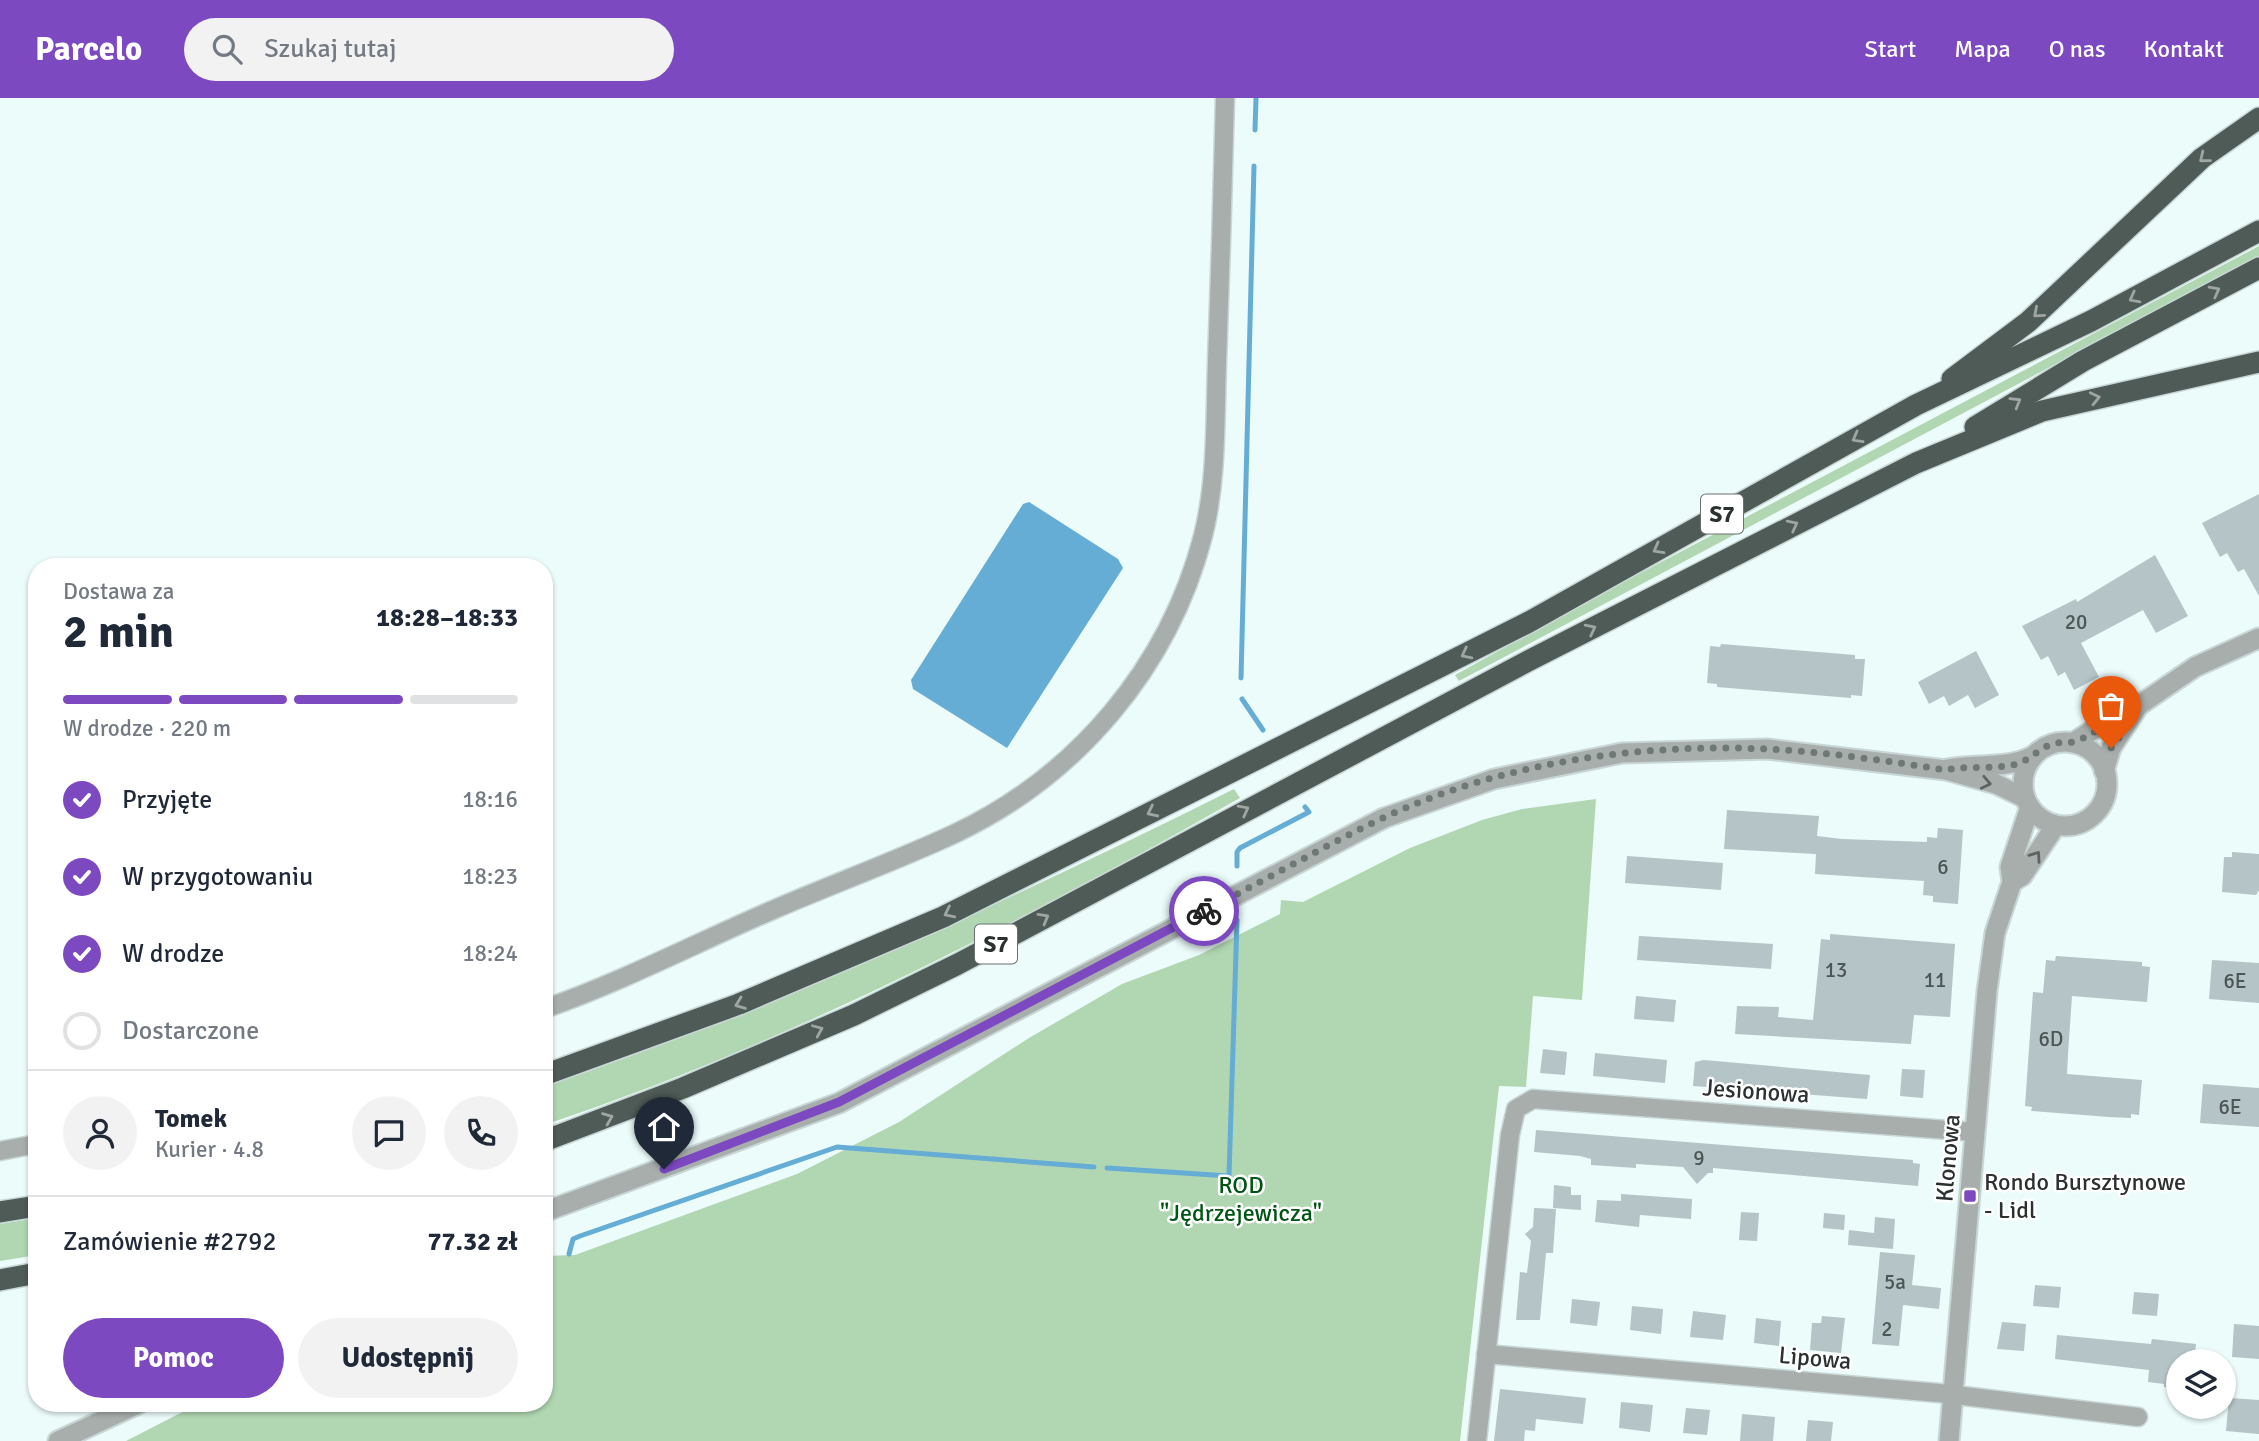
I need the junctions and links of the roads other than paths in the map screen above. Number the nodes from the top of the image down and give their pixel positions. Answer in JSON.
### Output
{"nodes":[{"id":1,"x":1225,"y":98,"type":"edge"},
{"id":2,"x":2259,"y":118,"type":"edge"},
{"id":3,"x":2259,"y":231,"type":"edge"},
{"id":4,"x":2259,"y":268,"type":"edge"},
{"id":5,"x":2259,"y":362,"type":"edge"},
{"id":6,"x":1916,"y":405,"type":"junction"},
{"id":7,"x":1916,"y":463,"type":"junction"},
{"id":8,"x":2259,"y":638,"type":"edge"},
{"id":9,"x":2138,"y":706,"type":"junction"},
{"id":10,"x":2073,"y":743,"type":"junction"},
{"id":11,"x":2033,"y":756,"type":"junction"},
{"id":12,"x":1946,"y":770,"type":"junction"},
{"id":13,"x":2104,"y":771,"type":"junction"},
{"id":14,"x":2028,"y":802,"type":"junction"},
{"id":15,"x":2056,"y":825,"type":"junction"},
{"id":16,"x":2012,"y":882,"type":"junction"},
{"id":17,"x":553,"y":1006,"type":"edge"},
{"id":18,"x":553,"y":1072,"type":"edge"},
{"id":19,"x":1975,"y":1132,"type":"junction"},
{"id":20,"x":553,"y":1139,"type":"edge"},
{"id":21,"x":28,"y":1146,"type":"edge"},
{"id":22,"x":0,"y":1151,"type":"edge"},
{"id":23,"x":28,"y":1207,"type":"edge"},
{"id":24,"x":553,"y":1209,"type":"edge"},
{"id":25,"x":0,"y":1212,"type":"edge"},
{"id":26,"x":28,"y":1275,"type":"edge"},
{"id":27,"x":0,"y":1280,"type":"edge"},
{"id":28,"x":1486,"y":1354,"type":"junction"},
{"id":29,"x":1954,"y":1395,"type":"junction"},
{"id":30,"x":121,"y":1412,"type":"edge"},
{"id":31,"x":2138,"y":1417,"type":"dead end"},
{"id":32,"x":58,"y":1441,"type":"edge"},
{"id":33,"x":1477,"y":1441,"type":"edge"},
{"id":34,"x":1949,"y":1441,"type":"edge"}],
"edges":[{"from":1,"to":17,"type":"street"},
{"from":2,"to":6,"type":"highway","one_way":true},
{"from":3,"to":6,"type":"highway","number":"S7","one_way":true},
{"from":7,"to":4,"type":"highway","number":"S7","one_way":true},
{"from":7,"to":5,"type":"highway","one_way":true},
{"from":6,"to":18,"type":"highway","number":"S7","one_way":true},
{"from":20,"to":7,"type":"highway","number":"S7","one_way":true},
{"from":8,"to":9,"type":"street"},
{"from":9,"to":10,"type":"street"},
{"from":9,"to":13,"type":"street"},
{"from":10,"to":11,"type":"street"},
{"from":10,"to":13,"type":"street"},
{"from":11,"to":12,"type":"street"},
{"from":11,"to":14,"type":"street"},
{"from":12,"to":14,"type":"street","one_way":true},
{"from":12,"to":24,"type":"street"},
{"from":13,"to":15,"type":"street"},
{"from":14,"to":15,"type":"street"},
{"from":14,"to":16,"type":"street","name":"Klonowa"},
{"from":16,"to":15,"type":"street","name":"Klonowa","one_way":true},
{"from":16,"to":19,"type":"street","name":"Klonowa"},
{"from":19,"to":28,"type":"street","name":"Jesionowa"},
{"from":19,"to":29,"type":"street","name":"Klonowa"},
{"from":21,"to":22,"type":"street"},
{"from":23,"to":25,"type":"highway"},
{"from":26,"to":27,"type":"highway"},
{"from":28,"to":29,"type":"street","name":"Lipowa"},
{"from":28,"to":33,"type":"street"},
{"from":29,"to":31,"type":"street","name":"Lipowa"},
{"from":29,"to":34,"type":"street","name":"Klonowa"},
{"from":30,"to":32,"type":"street"}]}
